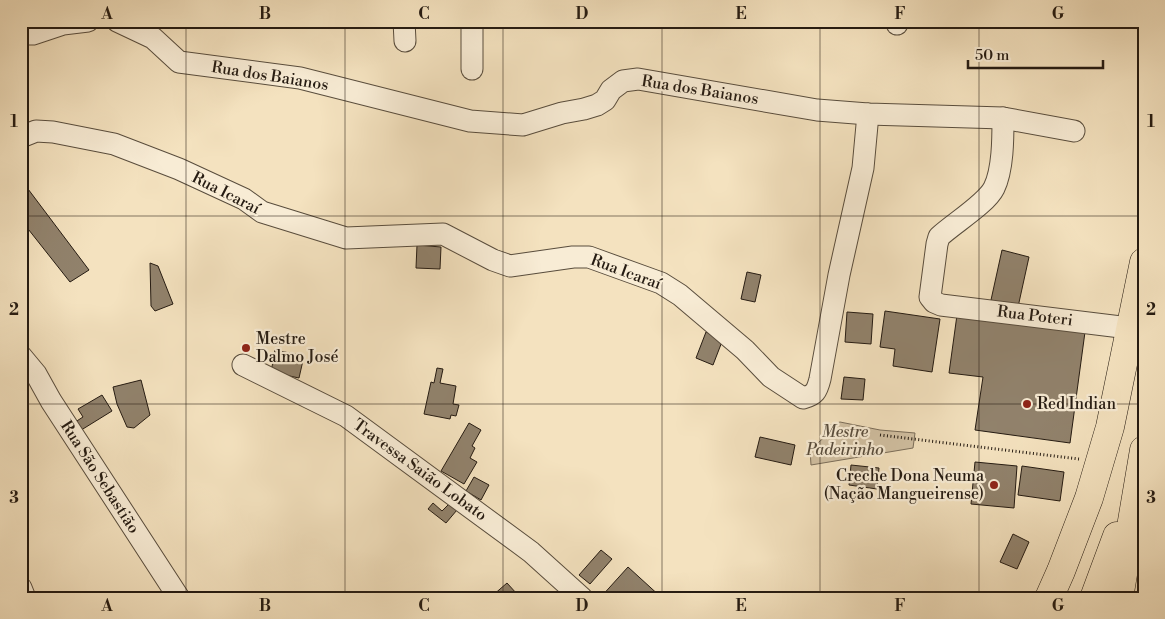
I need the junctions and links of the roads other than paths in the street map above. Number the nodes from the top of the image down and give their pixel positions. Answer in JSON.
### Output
{"nodes":[{"id":1,"x":88,"y":21,"type":"edge"},
{"id":2,"x":117,"y":21,"type":"edge"},
{"id":3,"x":472,"y":21,"type":"edge"},
{"id":4,"x":21,"y":34,"type":"edge"},
{"id":5,"x":472,"y":70,"type":"dead end"},
{"id":6,"x":868,"y":114,"type":"junction"},
{"id":7,"x":1003,"y":118,"type":"junction"},
{"id":8,"x":1074,"y":131,"type":"dead end"},
{"id":9,"x":21,"y":137,"type":"edge"},
{"id":10,"x":1144,"y":262,"type":"edge"},
{"id":11,"x":1129,"y":328,"type":"junction"},
{"id":12,"x":1134,"y":353,"type":"edge"},
{"id":13,"x":21,"y":356,"type":"edge"},
{"id":14,"x":243,"y":365,"type":"dead end"},
{"id":15,"x":1144,"y":450,"type":"edge"},
{"id":16,"x":1138,"y":476,"type":"junction"},
{"id":17,"x":21,"y":588,"type":"edge"},
{"id":18,"x":25,"y":598,"type":"edge"},
{"id":19,"x":179,"y":598,"type":"edge"},
{"id":20,"x":582,"y":598,"type":"edge"},
{"id":21,"x":1049,"y":598,"type":"edge"},
{"id":22,"x":1094,"y":598,"type":"edge"},
{"id":23,"x":1120,"y":598,"type":"edge"}],
"edges":[{"from":1,"to":4,"type":"street"},
{"from":2,"to":6,"type":"street","name":"Rua dos Baianos"},
{"from":3,"to":5,"type":"street"},
{"from":6,"to":7,"type":"street","name":"Rua dos Baianos"},
{"from":6,"to":9,"type":"street","name":"Rua Icaraí"},
{"from":7,"to":8,"type":"street","name":"Rua dos Baianos"},
{"from":7,"to":11,"type":"street","name":"Rua Poteri"},
{"from":10,"to":11,"type":"main road"},
{"from":11,"to":12,"type":"main road"},
{"from":12,"to":21,"type":"main road"},
{"from":13,"to":19,"type":"street","name":"Rua São Sebastião"},
{"from":14,"to":20,"type":"street","name":"Travessa Saião Lobato"},
{"from":15,"to":16,"type":"main road"},
{"from":16,"to":22,"type":"main road"},
{"from":16,"to":23,"type":"main road"},
{"from":17,"to":18,"type":"street"}]}
